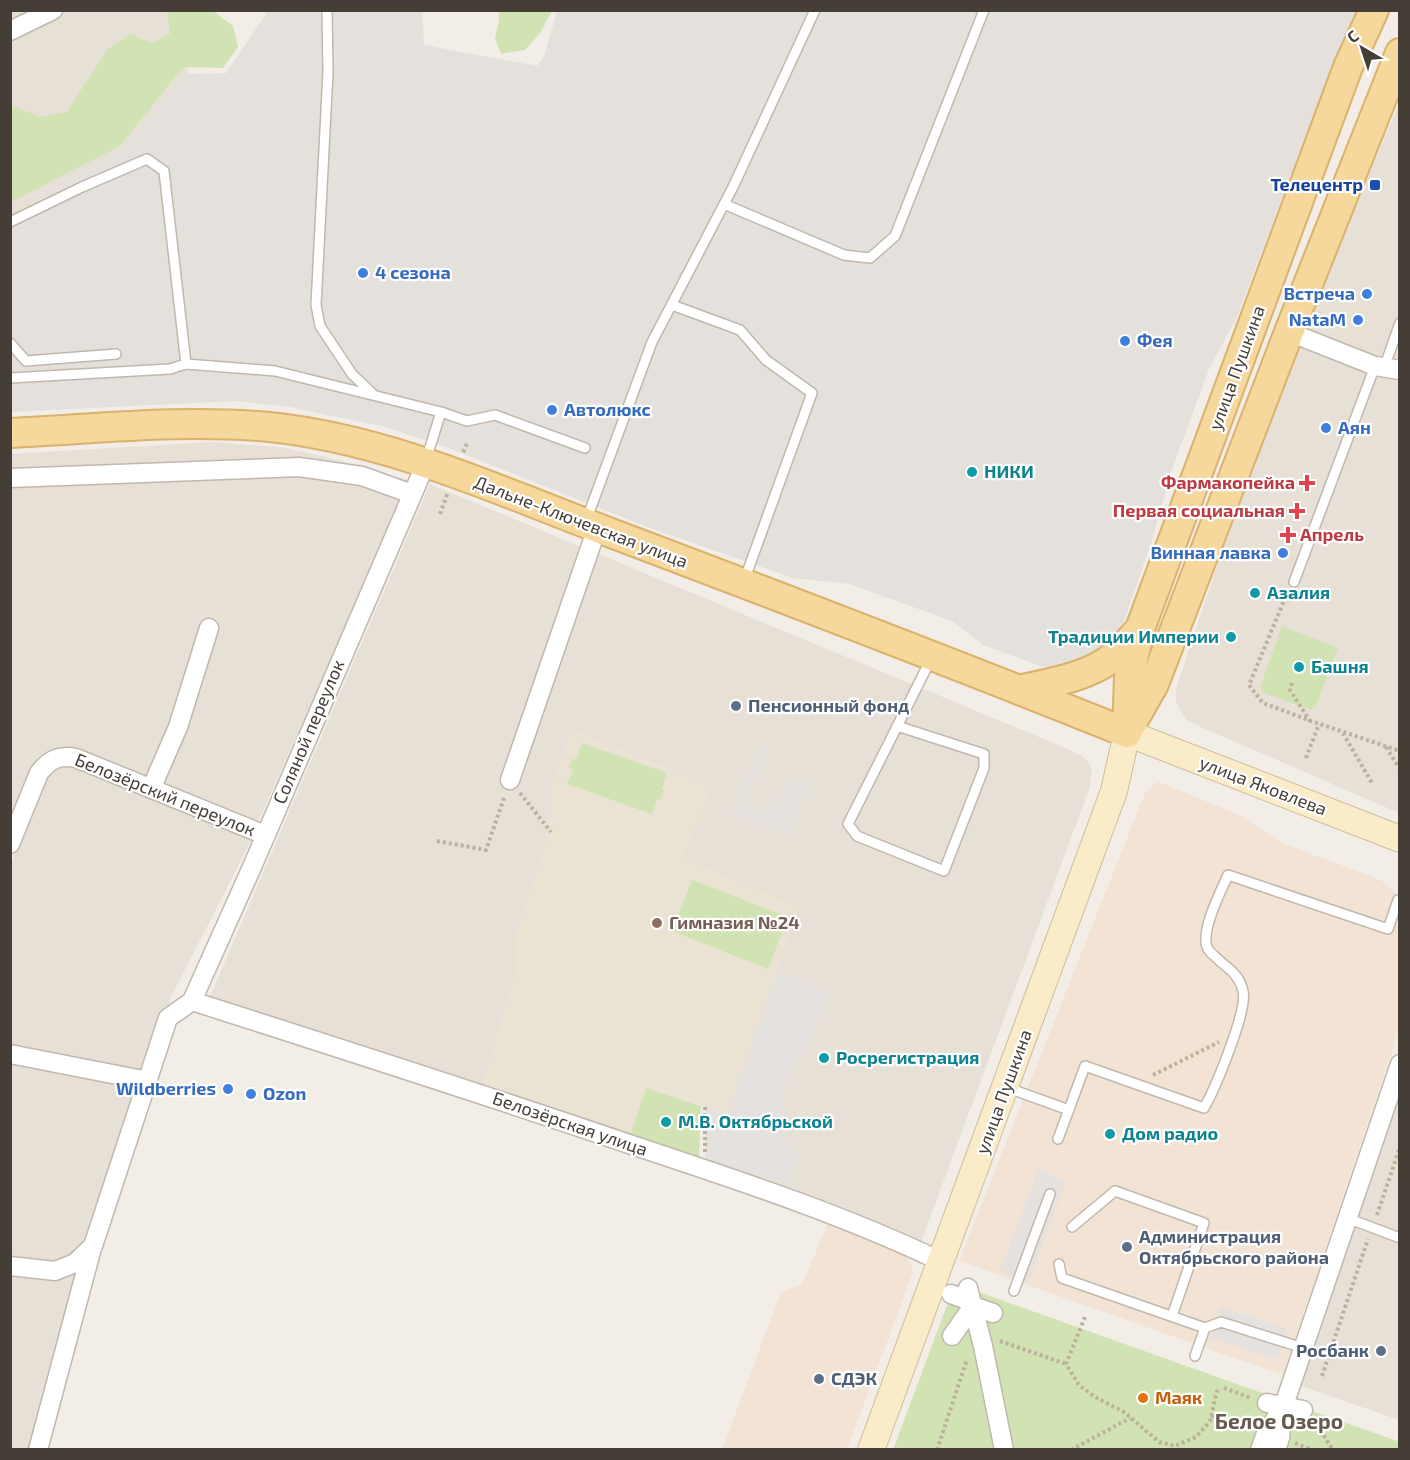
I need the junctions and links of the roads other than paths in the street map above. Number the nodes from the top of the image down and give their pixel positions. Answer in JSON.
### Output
{"nodes":[{"id":1,"x":53,"y":10,"type":"edge"},
{"id":2,"x":327,"y":10,"type":"edge"},
{"id":3,"x":815,"y":10,"type":"edge"},
{"id":4,"x":984,"y":10,"type":"edge"},
{"id":5,"x":1374,"y":10,"type":"edge"},
{"id":6,"x":10,"y":31,"type":"edge"},
{"id":7,"x":1400,"y":53,"type":"edge"},
{"id":8,"x":1393,"y":85,"type":"edge"},
{"id":9,"x":724,"y":204,"type":"junction"},
{"id":10,"x":10,"y":222,"type":"edge"},
{"id":11,"x":672,"y":305,"type":"junction"},
{"id":12,"x":1400,"y":323,"type":"edge"},
{"id":13,"x":1289,"y":333,"type":"junction"},
{"id":14,"x":10,"y":343,"type":"edge"},
{"id":15,"x":116,"y":354,"type":"dead end"},
{"id":16,"x":186,"y":364,"type":"junction"},
{"id":17,"x":1386,"y":368,"type":"edge"},
{"id":18,"x":10,"y":378,"type":"edge"},
{"id":19,"x":375,"y":396,"type":"junction"},
{"id":20,"x":441,"y":412,"type":"junction"},
{"id":21,"x":10,"y":434,"type":"edge"},
{"id":22,"x":585,"y":448,"type":"dead end"},
{"id":23,"x":426,"y":462,"type":"junction"},
{"id":24,"x":10,"y":478,"type":"edge"},
{"id":25,"x":412,"y":494,"type":"junction"},
{"id":26,"x":591,"y":526,"type":"junction"},
{"id":27,"x":1294,"y":582,"type":"road end"},
{"id":28,"x":743,"y":583,"type":"junction"},
{"id":29,"x":208,"y":628,"type":"dead end"},
{"id":30,"x":1140,"y":629,"type":"junction"},
{"id":31,"x":932,"y":656,"type":"junction"},
{"id":32,"x":1019,"y":690,"type":"junction"},
{"id":33,"x":897,"y":726,"type":"junction"},
{"id":34,"x":1127,"y":733,"type":"junction"},
{"id":35,"x":510,"y":780,"type":"road end"},
{"id":36,"x":151,"y":789,"type":"junction"},
{"id":37,"x":265,"y":835,"type":"junction"},
{"id":38,"x":1400,"y":839,"type":"edge"},
{"id":39,"x":10,"y":844,"type":"edge"},
{"id":40,"x":1400,"y":900,"type":"edge"},
{"id":41,"x":192,"y":1001,"type":"junction"},
{"id":42,"x":10,"y":1053,"type":"edge"},
{"id":43,"x":1400,"y":1064,"type":"edge"},
{"id":44,"x":148,"y":1081,"type":"junction"},
{"id":45,"x":1006,"y":1087,"type":"junction"},
{"id":46,"x":1069,"y":1110,"type":"junction"},
{"id":47,"x":1058,"y":1139,"type":"dead end"},
{"id":48,"x":1050,"y":1194,"type":"dead end"},
{"id":49,"x":1347,"y":1218,"type":"junction"},
{"id":50,"x":1072,"y":1227,"type":"dead end"},
{"id":51,"x":1400,"y":1238,"type":"edge"},
{"id":52,"x":93,"y":1246,"type":"junction"},
{"id":53,"x":942,"y":1262,"type":"junction"},
{"id":54,"x":1059,"y":1264,"type":"dead end"},
{"id":55,"x":10,"y":1266,"type":"edge"},
{"id":56,"x":1014,"y":1291,"type":"dead end"},
{"id":57,"x":993,"y":1313,"type":"dead end"},
{"id":58,"x":1172,"y":1316,"type":"junction"},
{"id":59,"x":1205,"y":1328,"type":"junction"},
{"id":60,"x":1303,"y":1348,"type":"junction"},
{"id":61,"x":1195,"y":1356,"type":"dead end"},
{"id":62,"x":1280,"y":1399,"type":"junction"},
{"id":63,"x":1303,"y":1410,"type":"road end"},
{"id":64,"x":1272,"y":1441,"type":"edge"},
{"id":65,"x":38,"y":1449,"type":"edge"},
{"id":66,"x":871,"y":1449,"type":"edge"},
{"id":67,"x":1005,"y":1449,"type":"edge"}],
"edges":[{"from":1,"to":6,"type":"street"},
{"from":2,"to":19,"type":"lane"},
{"from":3,"to":9,"type":"lane"},
{"from":4,"to":9,"type":"lane"},
{"from":5,"to":30,"type":"main road","name":"улица Пушкина"},
{"from":7,"to":8,"type":"main road","name":"улица Пушкина"},
{"from":8,"to":13,"type":"main road","name":"улица Пушкина"},
{"from":9,"to":11,"type":"lane"},
{"from":10,"to":16,"type":"lane"},
{"from":11,"to":26,"type":"lane"},
{"from":11,"to":28,"type":"lane"},
{"from":12,"to":17,"type":"lane"},
{"from":13,"to":17,"type":"street"},
{"from":13,"to":34,"type":"main road","name":"улица Пушкина"},
{"from":14,"to":15,"type":"lane"},
{"from":16,"to":18,"type":"lane"},
{"from":16,"to":19,"type":"lane"},
{"from":17,"to":27,"type":"lane"},
{"from":19,"to":20,"type":"lane"},
{"from":20,"to":22,"type":"lane"},
{"from":20,"to":23,"type":"lane"},
{"from":21,"to":23,"type":"main road","name":"Дальне-Ключевская улица"},
{"from":23,"to":25,"type":"street","name":"Соляной переулок"},
{"from":23,"to":26,"type":"main road","name":"Дальне-Ключевская улица"},
{"from":24,"to":25,"type":"street"},
{"from":25,"to":37,"type":"street","name":"Соляной переулок"},
{"from":26,"to":28,"type":"main road","name":"Дальне-Ключевская улица"},
{"from":26,"to":35,"type":"street"},
{"from":28,"to":31,"type":"main road","name":"Дальне-Ключевская улица"},
{"from":29,"to":36,"type":"street"},
{"from":30,"to":32,"type":"main road"},
{"from":30,"to":34,"type":"main road","name":"улица Пушкина"},
{"from":31,"to":32,"type":"main road","name":"Дальне-Ключевская улица"},
{"from":31,"to":33,"type":"lane"},
{"from":32,"to":34,"type":"main road","name":"Дальне-Ключевская улица"},
{"from":33,"to":33,"type":"lane"},
{"from":34,"to":38,"type":"main road","name":"улица Яковлева"},
{"from":34,"to":45,"type":"main road","name":"улица Пушкина"},
{"from":36,"to":37,"type":"street","name":"Белозёрский переулок"},
{"from":36,"to":39,"type":"street","name":"Белозёрский переулок"},
{"from":37,"to":41,"type":"street","name":"Соляной переулок"},
{"from":40,"to":46,"type":"lane"},
{"from":41,"to":44,"type":"street"},
{"from":41,"to":53,"type":"street","name":"Белозёрская улица"},
{"from":42,"to":44,"type":"street"},
{"from":43,"to":49,"type":"street"},
{"from":44,"to":52,"type":"street"},
{"from":45,"to":46,"type":"lane"},
{"from":45,"to":53,"type":"main road","name":"улица Пушкина"},
{"from":46,"to":47,"type":"lane"},
{"from":48,"to":56,"type":"lane"},
{"from":49,"to":51,"type":"lane"},
{"from":49,"to":60,"type":"street"},
{"from":50,"to":58,"type":"lane"},
{"from":52,"to":55,"type":"street"},
{"from":52,"to":65,"type":"street"},
{"from":53,"to":66,"type":"main road","name":"улица Пушкина"},
{"from":54,"to":58,"type":"lane"},
{"from":57,"to":67,"type":"street"},
{"from":58,"to":59,"type":"lane"},
{"from":59,"to":60,"type":"lane"},
{"from":59,"to":61,"type":"lane"},
{"from":60,"to":62,"type":"street"},
{"from":62,"to":63,"type":"street"},
{"from":62,"to":64,"type":"street"}]}
